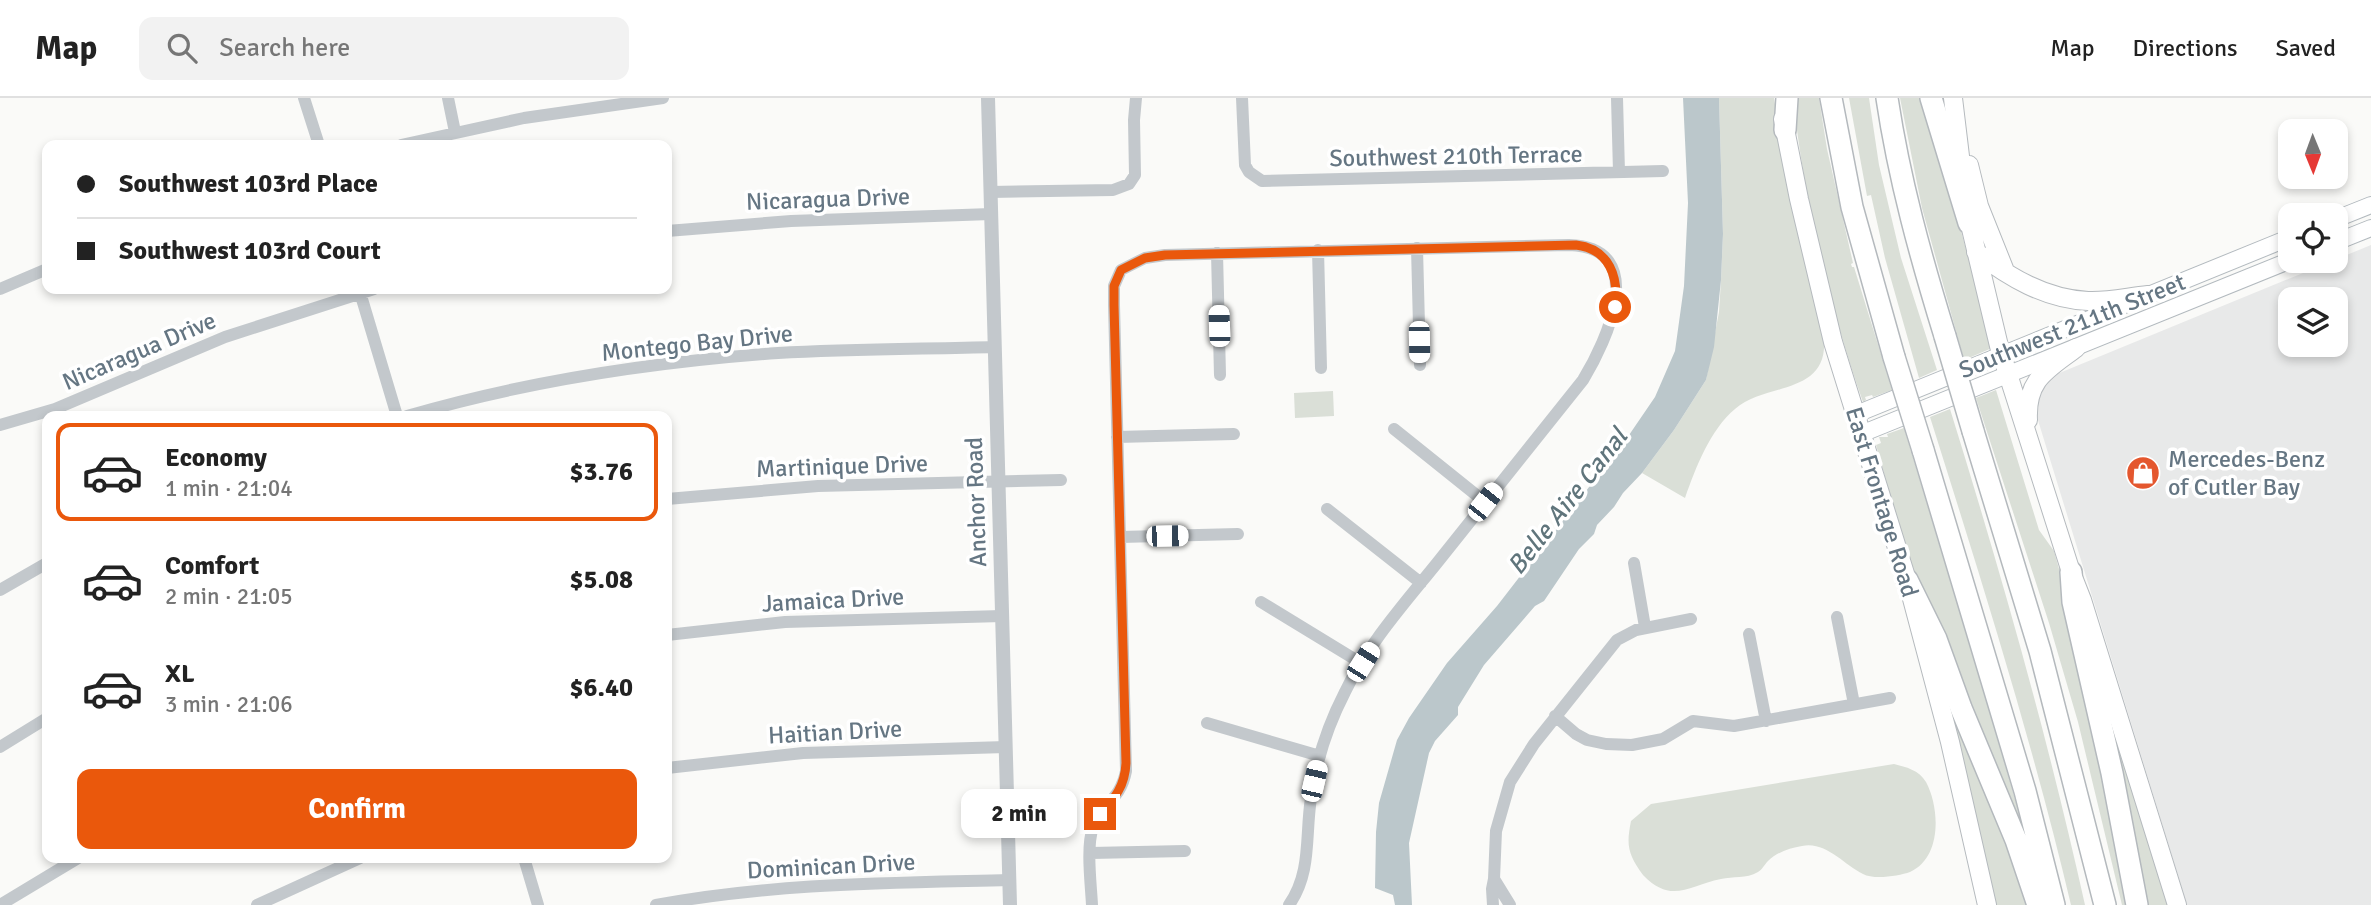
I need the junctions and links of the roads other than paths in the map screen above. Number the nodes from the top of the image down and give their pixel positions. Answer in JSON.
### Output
{"nodes":[{"id":1,"x":304,"y":98,"type":"edge"},
{"id":2,"x":449,"y":98,"type":"edge"},
{"id":3,"x":663,"y":98,"type":"edge"},
{"id":4,"x":988,"y":98,"type":"edge"},
{"id":5,"x":1136,"y":98,"type":"edge"},
{"id":6,"x":1242,"y":98,"type":"edge"},
{"id":7,"x":1617,"y":98,"type":"edge"},
{"id":8,"x":1780,"y":98,"type":"edge"},
{"id":9,"x":1787,"y":98,"type":"edge"},
{"id":10,"x":1831,"y":98,"type":"edge"},
{"id":11,"x":1887,"y":98,"type":"edge"},
{"id":12,"x":1931,"y":98,"type":"edge"},
{"id":13,"x":1953,"y":101,"type":"edge"},
{"id":14,"x":1785,"y":130,"type":"junction"},
{"id":15,"x":455,"y":132,"type":"junction"},
{"id":16,"x":317,"y":140,"type":"edge"},
{"id":17,"x":422,"y":140,"type":"edge"},
{"id":18,"x":1663,"y":171,"type":"dead end"},
{"id":19,"x":1619,"y":172,"type":"junction"},
{"id":20,"x":990,"y":192,"type":"junction"},
{"id":21,"x":2371,"y":205,"type":"edge"},
{"id":22,"x":991,"y":214,"type":"junction"},
{"id":23,"x":2348,"y":214,"type":"edge"},
{"id":24,"x":1969,"y":223,"type":"junction"},
{"id":25,"x":2371,"y":228,"type":"edge"},
{"id":26,"x":672,"y":231,"type":"edge"},
{"id":27,"x":2348,"y":237,"type":"edge"},
{"id":28,"x":2278,"y":242,"type":"edge"},
{"id":29,"x":1417,"y":248,"type":"junction"},
{"id":30,"x":1318,"y":250,"type":"junction"},
{"id":31,"x":1976,"y":251,"type":"junction"},
{"id":32,"x":1217,"y":253,"type":"junction"},
{"id":33,"x":2278,"y":266,"type":"edge"},
{"id":34,"x":42,"y":270,"type":"edge"},
{"id":35,"x":2006,"y":275,"type":"junction"},
{"id":36,"x":0,"y":289,"type":"edge"},
{"id":37,"x":351,"y":294,"type":"edge"},
{"id":38,"x":361,"y":294,"type":"edge"},
{"id":39,"x":2148,"y":295,"type":"junction"},
{"id":40,"x":995,"y":347,"type":"junction"},
{"id":41,"x":2077,"y":348,"type":"junction"},
{"id":42,"x":2001,"y":354,"type":"junction"},
{"id":43,"x":1420,"y":365,"type":"dead end"},
{"id":44,"x":1321,"y":368,"type":"dead end"},
{"id":45,"x":2008,"y":373,"type":"junction"},
{"id":46,"x":1220,"y":375,"type":"dead end"},
{"id":47,"x":48,"y":411,"type":"edge"},
{"id":48,"x":396,"y":411,"type":"edge"},
{"id":49,"x":426,"y":411,"type":"edge"},
{"id":50,"x":42,"y":413,"type":"edge"},
{"id":51,"x":1854,"y":415,"type":"junction"},
{"id":52,"x":0,"y":425,"type":"edge"},
{"id":53,"x":1394,"y":429,"type":"dead end"},
{"id":54,"x":1234,"y":434,"type":"dead end"},
{"id":55,"x":1861,"y":434,"type":"junction"},
{"id":56,"x":2028,"y":434,"type":"junction"},
{"id":57,"x":1117,"y":437,"type":"junction"},
{"id":58,"x":1061,"y":480,"type":"dead end"},
{"id":59,"x":999,"y":481,"type":"junction"},
{"id":60,"x":672,"y":499,"type":"edge"},
{"id":61,"x":1485,"y":502,"type":"junction"},
{"id":62,"x":1327,"y":509,"type":"dead end"},
{"id":63,"x":1238,"y":534,"type":"dead end"},
{"id":64,"x":1120,"y":537,"type":"junction"},
{"id":65,"x":1634,"y":563,"type":"dead end"},
{"id":66,"x":42,"y":566,"type":"edge"},
{"id":67,"x":2071,"y":572,"type":"junction"},
{"id":68,"x":1907,"y":580,"type":"junction"},
{"id":69,"x":1421,"y":583,"type":"junction"},
{"id":70,"x":0,"y":590,"type":"edge"},
{"id":71,"x":1261,"y":603,"type":"dead end"},
{"id":72,"x":1002,"y":615,"type":"junction"},
{"id":73,"x":1837,"y":617,"type":"dead end"},
{"id":74,"x":1691,"y":619,"type":"dead end"},
{"id":75,"x":1645,"y":627,"type":"junction"},
{"id":76,"x":672,"y":634,"type":"edge"},
{"id":77,"x":1749,"y":634,"type":"dead end"},
{"id":78,"x":1361,"y":663,"type":"junction"},
{"id":79,"x":1890,"y":698,"type":"dead end"},
{"id":80,"x":1854,"y":705,"type":"junction"},
{"id":81,"x":1555,"y":716,"type":"junction"},
{"id":82,"x":42,"y":721,"type":"edge"},
{"id":83,"x":1766,"y":721,"type":"junction"},
{"id":84,"x":1207,"y":723,"type":"dead end"},
{"id":85,"x":0,"y":747,"type":"edge"},
{"id":86,"x":1006,"y":747,"type":"junction"},
{"id":87,"x":1320,"y":756,"type":"junction"},
{"id":88,"x":672,"y":767,"type":"edge"},
{"id":89,"x":1185,"y":851,"type":"dead end"},
{"id":90,"x":1091,"y":853,"type":"junction"},
{"id":91,"x":70,"y":863,"type":"edge"},
{"id":92,"x":349,"y":863,"type":"edge"},
{"id":93,"x":525,"y":863,"type":"edge"},
{"id":94,"x":1009,"y":880,"type":"junction"},
{"id":95,"x":1494,"y":880,"type":"junction"},
{"id":96,"x":0,"y":905,"type":"edge"},
{"id":97,"x":257,"y":905,"type":"edge"},
{"id":98,"x":538,"y":905,"type":"edge"},
{"id":99,"x":656,"y":905,"type":"edge"},
{"id":100,"x":1010,"y":905,"type":"edge"},
{"id":101,"x":1092,"y":905,"type":"edge"},
{"id":102,"x":1289,"y":905,"type":"edge"},
{"id":103,"x":1493,"y":905,"type":"edge"},
{"id":104,"x":1510,"y":905,"type":"edge"},
{"id":105,"x":1987,"y":905,"type":"edge"},
{"id":106,"x":2038,"y":905,"type":"edge"},
{"id":107,"x":2054,"y":905,"type":"edge"},
{"id":108,"x":2105,"y":905,"type":"edge"},
{"id":109,"x":2137,"y":905,"type":"edge"},
{"id":110,"x":2177,"y":905,"type":"edge"}],
"edges":[{"from":1,"to":16,"type":"street"},
{"from":2,"to":15,"type":"street"},
{"from":3,"to":15,"type":"street"},
{"from":4,"to":20,"type":"street","name":"Anchor Road"},
{"from":5,"to":20,"type":"street"},
{"from":6,"to":19,"type":"street","name":"Southwest 210th Terrace"},
{"from":7,"to":19,"type":"street"},
{"from":8,"to":14,"type":"main road","name":"East Frontage Road"},
{"from":9,"to":14,"type":"highway"},
{"from":10,"to":107,"type":"highway","bridge":true},
{"from":11,"to":108,"type":"highway","bridge":true},
{"from":12,"to":24,"type":"highway"},
{"from":13,"to":24,"type":"main road"},
{"from":13,"to":35,"type":"main road"},
{"from":14,"to":51,"type":"main road","name":"East Frontage Road"},
{"from":15,"to":17,"type":"street"},
{"from":18,"to":19,"type":"street","name":"Southwest 210th Terrace"},
{"from":20,"to":22,"type":"street","name":"Anchor Road"},
{"from":21,"to":23,"type":"main road"},
{"from":22,"to":26,"type":"street","name":"Nicaragua Drive"},
{"from":22,"to":40,"type":"street","name":"Anchor Road"},
{"from":24,"to":31,"type":"main road"},
{"from":25,"to":27,"type":"main road"},
{"from":28,"to":39,"type":"main road","name":"Southwest 211th Street"},
{"from":29,"to":30,"type":"street"},
{"from":29,"to":43,"type":"street"},
{"from":29,"to":61,"type":"street"},
{"from":30,"to":32,"type":"street"},
{"from":30,"to":44,"type":"street"},
{"from":31,"to":35,"type":"main road"},
{"from":31,"to":42,"type":"main road"},
{"from":32,"to":46,"type":"street"},
{"from":32,"to":57,"type":"street"},
{"from":33,"to":41,"type":"main road","name":"Southwest 211th Street"},
{"from":34,"to":36,"type":"street"},
{"from":35,"to":39,"type":"main road"},
{"from":37,"to":47,"type":"street","name":"Nicaragua Drive"},
{"from":38,"to":48,"type":"street"},
{"from":39,"to":42,"type":"main road","name":"Southwest 211th Street"},
{"from":40,"to":49,"type":"street","name":"Montego Bay Drive"},
{"from":40,"to":59,"type":"street","name":"Anchor Road"},
{"from":41,"to":45,"type":"main road","name":"Southwest 211th Street"},
{"from":41,"to":56,"type":"main road"},
{"from":42,"to":45,"type":"main road"},
{"from":42,"to":51,"type":"main road","name":"Southwest 211th Street"},
{"from":45,"to":55,"type":"main road","name":"Southwest 211th Street"},
{"from":45,"to":56,"type":"main road"},
{"from":50,"to":52,"type":"street","name":"Nicaragua Drive"},
{"from":51,"to":55,"type":"main road","name":"East Frontage Road"},
{"from":53,"to":61,"type":"street"},
{"from":54,"to":57,"type":"street"},
{"from":55,"to":68,"type":"main road","name":"East Frontage Road"},
{"from":56,"to":67,"type":"main road"},
{"from":57,"to":64,"type":"street"},
{"from":58,"to":59,"type":"street","name":"Martinique Drive"},
{"from":59,"to":60,"type":"street","name":"Martinique Drive"},
{"from":59,"to":72,"type":"street","name":"Anchor Road"},
{"from":61,"to":69,"type":"street"},
{"from":62,"to":69,"type":"street"},
{"from":63,"to":64,"type":"street"},
{"from":64,"to":90,"type":"street"},
{"from":65,"to":75,"type":"street"},
{"from":66,"to":70,"type":"street"},
{"from":67,"to":109,"type":"highway"},
{"from":67,"to":110,"type":"main road"},
{"from":68,"to":105,"type":"main road","name":"East Frontage Road"},
{"from":68,"to":106,"type":"highway"},
{"from":69,"to":78,"type":"street"},
{"from":71,"to":78,"type":"street"},
{"from":72,"to":76,"type":"street","name":"Jamaica Drive"},
{"from":72,"to":86,"type":"street","name":"Anchor Road"},
{"from":73,"to":80,"type":"street"},
{"from":74,"to":75,"type":"street"},
{"from":75,"to":81,"type":"street"},
{"from":77,"to":83,"type":"street"},
{"from":78,"to":87,"type":"street"},
{"from":79,"to":80,"type":"street"},
{"from":80,"to":83,"type":"street"},
{"from":81,"to":83,"type":"street"},
{"from":81,"to":95,"type":"street"},
{"from":82,"to":85,"type":"street"},
{"from":84,"to":87,"type":"street"},
{"from":86,"to":88,"type":"street","name":"Haitian Drive"},
{"from":86,"to":94,"type":"street","name":"Anchor Road"},
{"from":87,"to":102,"type":"street"},
{"from":89,"to":90,"type":"street"},
{"from":90,"to":101,"type":"street"},
{"from":91,"to":96,"type":"street"},
{"from":92,"to":97,"type":"street"},
{"from":93,"to":98,"type":"street"},
{"from":94,"to":99,"type":"street","name":"Dominican Drive"},
{"from":94,"to":100,"type":"street","name":"Anchor Road"},
{"from":95,"to":103,"type":"street"},
{"from":95,"to":104,"type":"street"}]}
